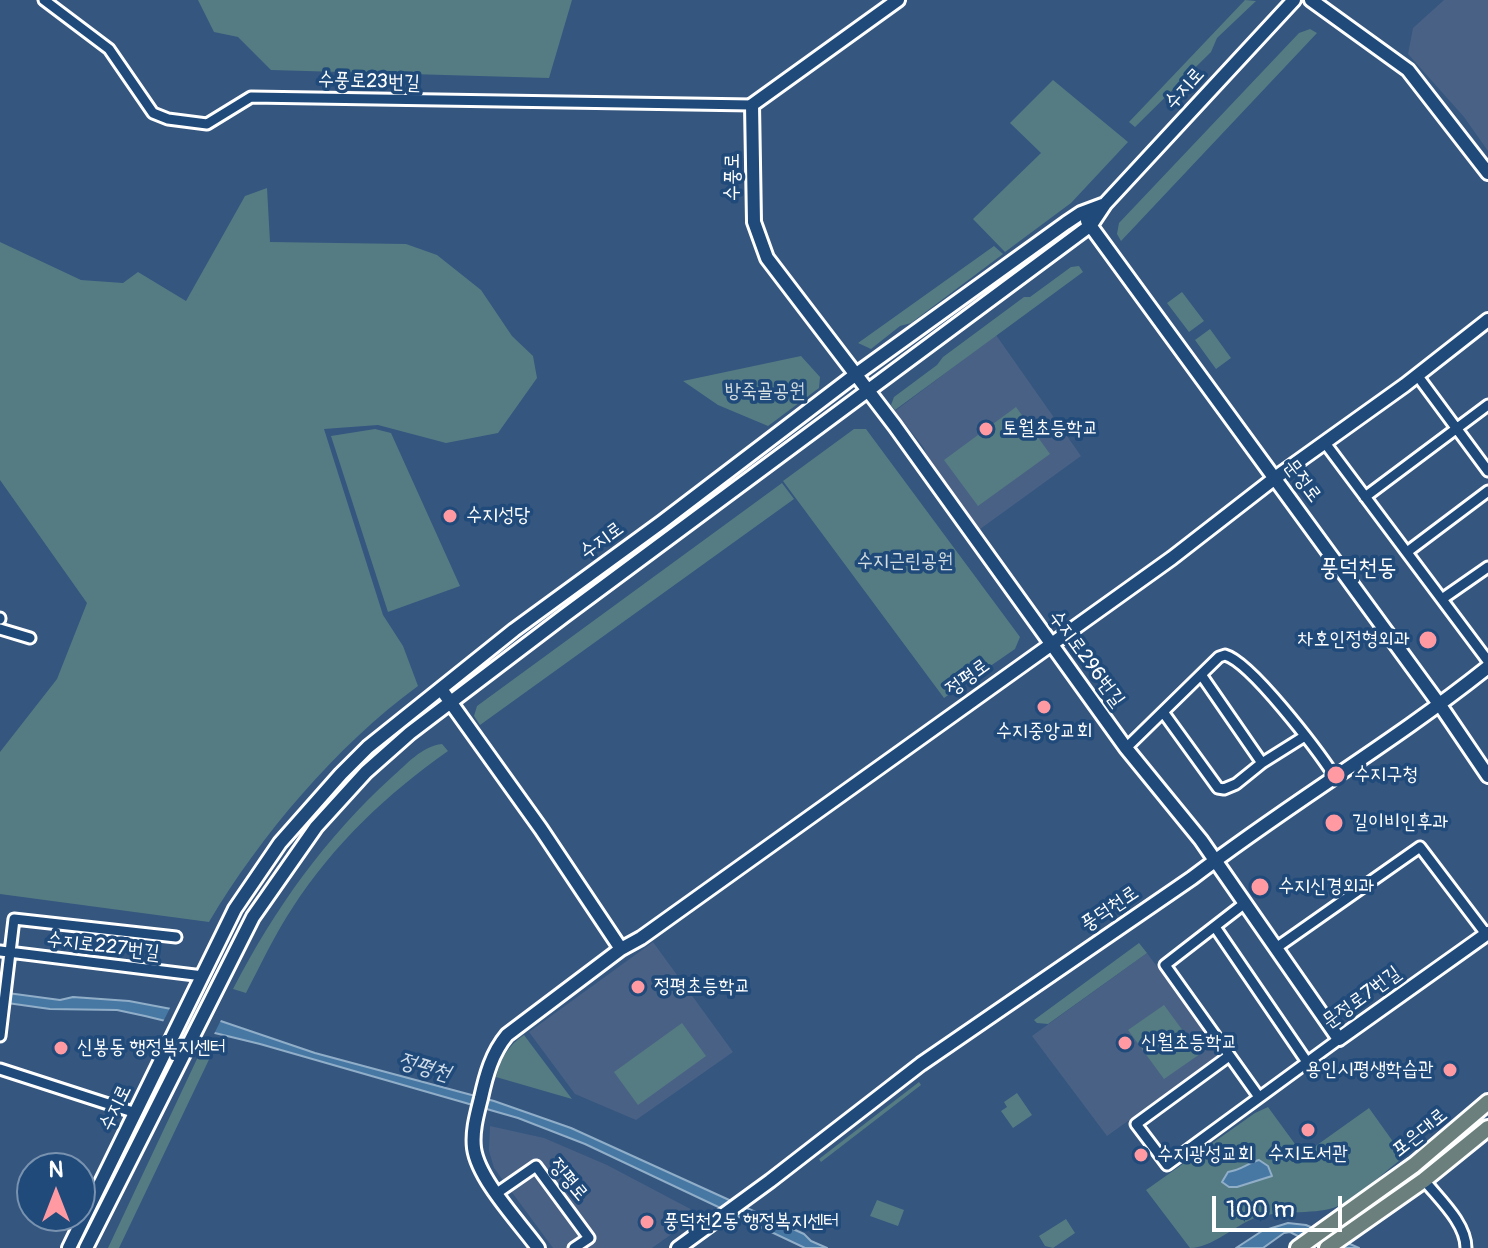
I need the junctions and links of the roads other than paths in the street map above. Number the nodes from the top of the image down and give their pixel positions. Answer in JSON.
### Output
{"nodes":[{"id":1,"x":44,"y":0,"type":"edge"},
{"id":2,"x":897,"y":0,"type":"edge"},
{"id":3,"x":1294,"y":0,"type":"edge"},
{"id":4,"x":1311,"y":0,"type":"edge"},
{"id":5,"x":752,"y":105,"type":"junction"},
{"id":6,"x":1488,"y":173,"type":"edge"},
{"id":7,"x":1105,"y":204,"type":"junction"},
{"id":8,"x":1081,"y":213,"type":"junction"},
{"id":9,"x":1091,"y":225,"type":"junction"},
{"id":10,"x":1488,"y":320,"type":"edge"},
{"id":11,"x":855,"y":375,"type":"junction"},
{"id":12,"x":1417,"y":375,"type":"junction"},
{"id":13,"x":867,"y":391,"type":"junction"},
{"id":14,"x":1488,"y":405,"type":"edge"},
{"id":15,"x":1457,"y":429,"type":"junction"},
{"id":16,"x":1325,"y":443,"type":"junction"},
{"id":17,"x":1488,"y":471,"type":"edge"},
{"id":18,"x":1275,"y":478,"type":"junction"},
{"id":19,"x":1488,"y":491,"type":"edge"},
{"id":20,"x":1365,"y":497,"type":"junction"},
{"id":21,"x":1407,"y":552,"type":"junction"},
{"id":22,"x":1488,"y":567,"type":"edge"},
{"id":23,"x":1442,"y":599,"type":"junction"},
{"id":24,"x":0,"y":629,"type":"edge"},
{"id":25,"x":30,"y":638,"type":"dead end"},
{"id":26,"x":1051,"y":643,"type":"junction"},
{"id":27,"x":1488,"y":664,"type":"edge"},
{"id":28,"x":1202,"y":676,"type":"junction"},
{"id":29,"x":441,"y":689,"type":"junction"},
{"id":30,"x":451,"y":703,"type":"junction"},
{"id":31,"x":1440,"y":706,"type":"junction"},
{"id":32,"x":1163,"y":712,"type":"junction"},
{"id":33,"x":1305,"y":736,"type":"junction"},
{"id":34,"x":1126,"y":748,"type":"junction"},
{"id":35,"x":1262,"y":763,"type":"junction"},
{"id":36,"x":1488,"y":776,"type":"edge"},
{"id":37,"x":1335,"y":777,"type":"junction"},
{"id":38,"x":1215,"y":860,"type":"junction"},
{"id":39,"x":1245,"y":903,"type":"junction"},
{"id":40,"x":1215,"y":927,"type":"junction"},
{"id":41,"x":1487,"y":934,"type":"edge"},
{"id":42,"x":176,"y":937,"type":"dead end"},
{"id":43,"x":1276,"y":948,"type":"junction"},
{"id":44,"x":621,"y":949,"type":"junction"},
{"id":45,"x":5,"y":952,"type":"edge"},
{"id":46,"x":200,"y":981,"type":"junction"},
{"id":47,"x":0,"y":1036,"type":"edge"},
{"id":48,"x":1339,"y":1039,"type":"junction"},
{"id":49,"x":1229,"y":1056,"type":"junction"},
{"id":50,"x":1307,"y":1062,"type":"junction"},
{"id":51,"x":0,"y":1069,"type":"edge"},
{"id":52,"x":1259,"y":1097,"type":"junction"},
{"id":53,"x":1488,"y":1102,"type":"edge"},
{"id":54,"x":136,"y":1113,"type":"junction"},
{"id":55,"x":1488,"y":1128,"type":"edge"},
{"id":56,"x":1424,"y":1180,"type":"junction"},
{"id":57,"x":497,"y":1193,"type":"junction"},
{"id":58,"x":72,"y":1242,"type":"edge"},
{"id":59,"x":61,"y":1248,"type":"edge"},
{"id":60,"x":86,"y":1248,"type":"edge"},
{"id":61,"x":538,"y":1248,"type":"edge"},
{"id":62,"x":574,"y":1248,"type":"edge"},
{"id":63,"x":678,"y":1248,"type":"edge"},
{"id":64,"x":1298,"y":1248,"type":"edge"},
{"id":65,"x":1327,"y":1248,"type":"edge"},
{"id":66,"x":1466,"y":1248,"type":"edge"}],
"edges":[{"from":1,"to":5,"type":"street","name":"수풍로23번길"},
{"from":2,"to":5,"type":"main road"},
{"from":3,"to":7,"type":"main road","name":"수지로"},
{"from":4,"to":6,"type":"main road"},
{"from":5,"to":11,"type":"main road","name":"수풍로"},
{"from":7,"to":8,"type":"main road","name":"수지로"},
{"from":7,"to":9,"type":"main road","name":"수지로"},
{"from":8,"to":9,"type":"main road","name":"문정로"},
{"from":8,"to":11,"type":"main road","name":"수지로"},
{"from":9,"to":13,"type":"main road","name":"수지로"},
{"from":9,"to":18,"type":"main road","name":"문정로"},
{"from":10,"to":12,"type":"main road","name":"정평로"},
{"from":11,"to":13,"type":"main road","name":"수풍로"},
{"from":11,"to":29,"type":"main road","name":"수지로"},
{"from":12,"to":15,"type":"street"},
{"from":12,"to":16,"type":"main road","name":"정평로"},
{"from":13,"to":26,"type":"main road","name":"수지로296번길"},
{"from":13,"to":30,"type":"main road","name":"수지로"},
{"from":14,"to":15,"type":"street"},
{"from":15,"to":17,"type":"street"},
{"from":15,"to":20,"type":"street"},
{"from":16,"to":18,"type":"main road","name":"정평로"},
{"from":16,"to":20,"type":"street"},
{"from":18,"to":26,"type":"main road","name":"정평로"},
{"from":18,"to":31,"type":"main road","name":"문정로"},
{"from":19,"to":21,"type":"street"},
{"from":20,"to":21,"type":"street"},
{"from":21,"to":23,"type":"street"},
{"from":22,"to":23,"type":"street"},
{"from":23,"to":27,"type":"street"},
{"from":24,"to":25,"type":"street"},
{"from":26,"to":34,"type":"main road","name":"수지로296번길"},
{"from":26,"to":44,"type":"main road","name":"정평로"},
{"from":27,"to":31,"type":"main road","name":"풍덕천로"},
{"from":28,"to":32,"type":"street"},
{"from":28,"to":33,"type":"street"},
{"from":28,"to":35,"type":"street"},
{"from":29,"to":30,"type":"main road"},
{"from":29,"to":46,"type":"main road","name":"수지로"},
{"from":30,"to":44,"type":"main road"},
{"from":30,"to":60,"type":"main road","name":"수지로"},
{"from":31,"to":36,"type":"main road","name":"문정로"},
{"from":31,"to":37,"type":"main road","name":"풍덕천로"},
{"from":32,"to":34,"type":"street"},
{"from":32,"to":35,"type":"street"},
{"from":33,"to":35,"type":"street"},
{"from":33,"to":37,"type":"street"},
{"from":34,"to":38,"type":"main road","name":"수지로296번길"},
{"from":37,"to":38,"type":"main road","name":"풍덕천로"},
{"from":38,"to":39,"type":"main road","name":"수지로296번길"},
{"from":38,"to":63,"type":"main road","name":"풍덕천로"},
{"from":39,"to":40,"type":"street"},
{"from":39,"to":43,"type":"main road","name":"수지로296번길"},
{"from":40,"to":49,"type":"street"},
{"from":40,"to":50,"type":"street"},
{"from":41,"to":43,"type":"street"},
{"from":41,"to":48,"type":"main road","name":"문정로7번길"},
{"from":42,"to":45,"type":"street"},
{"from":43,"to":48,"type":"main road","name":"수지로296번길"},
{"from":44,"to":57,"type":"main road","name":"정평로"},
{"from":45,"to":46,"type":"street","name":"수지로227번길"},
{"from":45,"to":47,"type":"street"},
{"from":46,"to":54,"type":"main road","name":"수지로"},
{"from":48,"to":50,"type":"street","name":"문정로7번길"},
{"from":49,"to":52,"type":"street"},
{"from":49,"to":52,"type":"street","name":"문정로7번길"},
{"from":50,"to":52,"type":"street","name":"문정로7번길"},
{"from":51,"to":54,"type":"street"},
{"from":53,"to":64,"type":"main road","name":"포은대로"},
{"from":54,"to":58,"type":"main road","name":"수지로"},
{"from":55,"to":56,"type":"main road","name":"포은대로"},
{"from":56,"to":65,"type":"main road","name":"포은대로"},
{"from":56,"to":66,"type":"street"},
{"from":57,"to":61,"type":"main road"},
{"from":57,"to":62,"type":"street","name":"정평로"},
{"from":58,"to":59,"type":"main road"}]}
